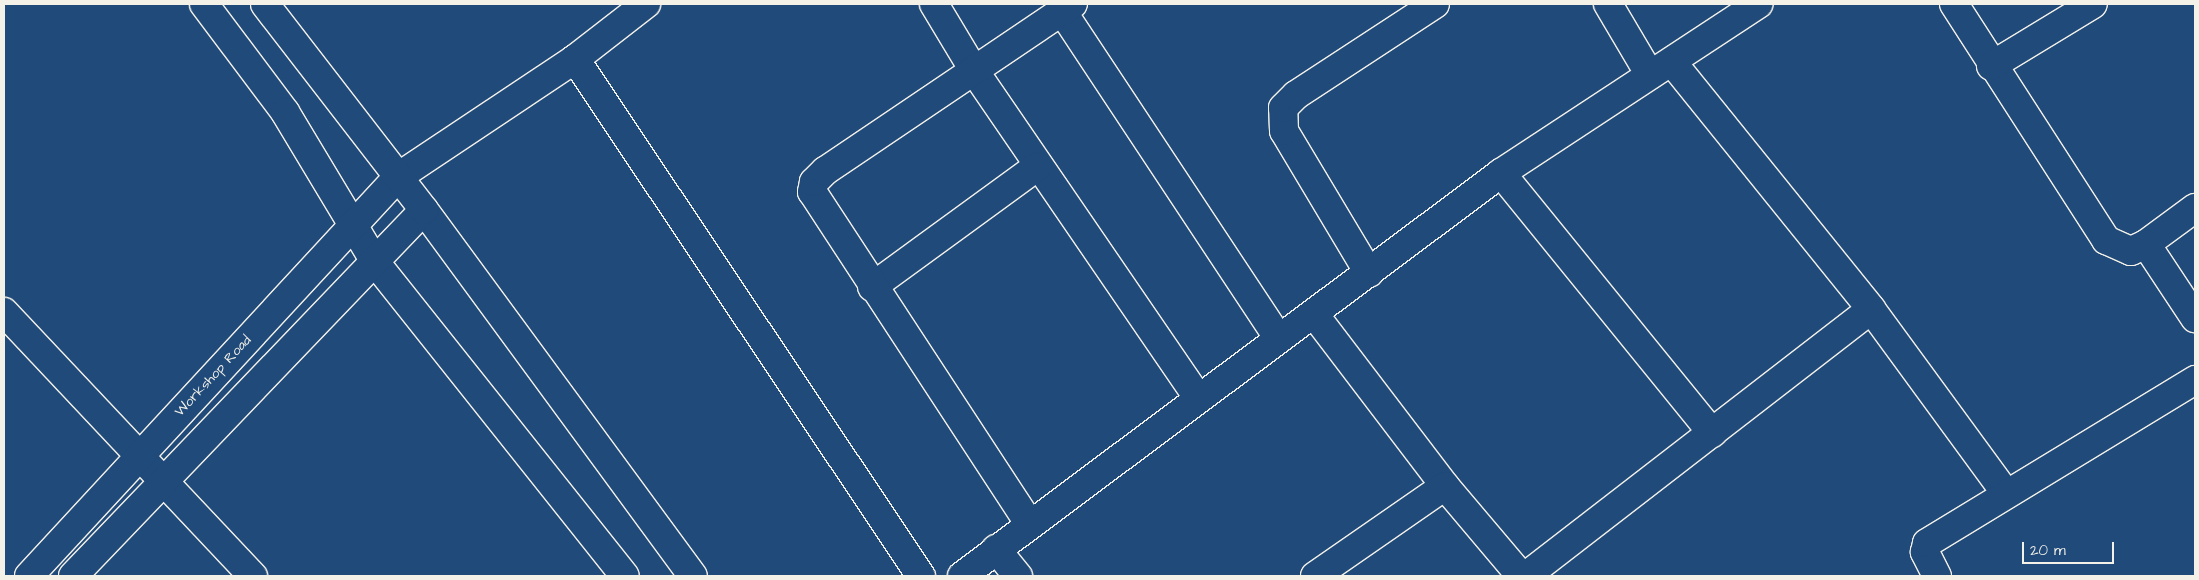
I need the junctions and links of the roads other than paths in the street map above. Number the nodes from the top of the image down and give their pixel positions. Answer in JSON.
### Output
{"nodes":[{"id":1,"x":204,"y":4,"type":"edge"},
{"id":2,"x":265,"y":4,"type":"edge"},
{"id":3,"x":934,"y":4,"type":"edge"},
{"id":4,"x":1435,"y":4,"type":"edge"},
{"id":5,"x":1608,"y":4,"type":"edge"},
{"id":6,"x":1758,"y":4,"type":"edge"},
{"id":7,"x":1954,"y":4,"type":"edge"},
{"id":8,"x":2092,"y":4,"type":"edge"},
{"id":9,"x":1067,"y":7,"type":"edge"},
{"id":10,"x":630,"y":9,"type":"edge"},
{"id":11,"x":575,"y":59,"type":"junction"},
{"id":12,"x":1992,"y":66,"type":"junction"},
{"id":13,"x":973,"y":69,"type":"junction"},
{"id":14,"x":1661,"y":69,"type":"junction"},
{"id":15,"x":1038,"y":166,"type":"junction"},
{"id":16,"x":1501,"y":173,"type":"junction"},
{"id":17,"x":398,"y":177,"type":"junction"},
{"id":18,"x":2195,"y":208,"type":"edge"},
{"id":19,"x":424,"y":210,"type":"junction"},
{"id":20,"x":353,"y":225,"type":"junction"},
{"id":21,"x":2146,"y":244,"type":"junction"},
{"id":22,"x":374,"y":262,"type":"junction"},
{"id":23,"x":1369,"y":273,"type":"junction"},
{"id":24,"x":872,"y":287,"type":"junction"},
{"id":25,"x":1871,"y":309,"type":"junction"},
{"id":26,"x":4,"y":312,"type":"edge"},
{"id":27,"x":1314,"y":314,"type":"junction"},
{"id":28,"x":2195,"y":318,"type":"edge"},
{"id":29,"x":1279,"y":339,"type":"junction"},
{"id":30,"x":2195,"y":380,"type":"edge"},
{"id":31,"x":1198,"y":397,"type":"junction"},
{"id":32,"x":1712,"y":433,"type":"junction"},
{"id":33,"x":141,"y":455,"type":"junction"},
{"id":34,"x":165,"y":480,"type":"junction"},
{"id":35,"x":1445,"y":486,"type":"junction"},
{"id":36,"x":2005,"y":492,"type":"junction"},
{"id":37,"x":1029,"y":523,"type":"junction"},
{"id":38,"x":996,"y":549,"type":"junction"},
{"id":39,"x":29,"y":576,"type":"edge"},
{"id":40,"x":73,"y":576,"type":"edge"},
{"id":41,"x":253,"y":576,"type":"edge"},
{"id":42,"x":625,"y":576,"type":"edge"},
{"id":43,"x":693,"y":576,"type":"edge"},
{"id":44,"x":921,"y":576,"type":"edge"},
{"id":45,"x":962,"y":576,"type":"edge"},
{"id":46,"x":1018,"y":576,"type":"edge"},
{"id":47,"x":1315,"y":576,"type":"edge"},
{"id":48,"x":1521,"y":576,"type":"edge"},
{"id":49,"x":1526,"y":576,"type":"edge"},
{"id":50,"x":1937,"y":576,"type":"edge"}],
"edges":[{"from":1,"to":20,"type":"street"},
{"from":2,"to":17,"type":"street"},
{"from":3,"to":13,"type":"street"},
{"from":4,"to":23,"type":"street"},
{"from":5,"to":14,"type":"street"},
{"from":6,"to":14,"type":"street"},
{"from":7,"to":12,"type":"street"},
{"from":8,"to":12,"type":"street"},
{"from":9,"to":13,"type":"street"},
{"from":9,"to":29,"type":"street"},
{"from":10,"to":11,"type":"street","name":"Workshop Road"},
{"from":11,"to":17,"type":"street","name":"Workshop Road"},
{"from":11,"to":44,"type":"street"},
{"from":12,"to":21,"type":"street"},
{"from":13,"to":15,"type":"street"},
{"from":13,"to":24,"type":"street"},
{"from":14,"to":16,"type":"street"},
{"from":14,"to":25,"type":"street"},
{"from":15,"to":24,"type":"street"},
{"from":15,"to":31,"type":"street"},
{"from":16,"to":23,"type":"street"},
{"from":16,"to":32,"type":"street"},
{"from":17,"to":19,"type":"street"},
{"from":17,"to":20,"type":"street","name":"Workshop Road"},
{"from":18,"to":21,"type":"street"},
{"from":19,"to":22,"type":"street"},
{"from":19,"to":43,"type":"street"},
{"from":20,"to":22,"type":"street"},
{"from":20,"to":33,"type":"street","name":"Workshop Road"},
{"from":21,"to":28,"type":"street"},
{"from":22,"to":34,"type":"street"},
{"from":22,"to":42,"type":"street"},
{"from":23,"to":27,"type":"street"},
{"from":24,"to":37,"type":"street"},
{"from":25,"to":32,"type":"street"},
{"from":25,"to":36,"type":"street"},
{"from":26,"to":33,"type":"street"},
{"from":27,"to":29,"type":"street"},
{"from":27,"to":35,"type":"street"},
{"from":29,"to":31,"type":"street"},
{"from":30,"to":36,"type":"street"},
{"from":31,"to":37,"type":"street"},
{"from":32,"to":49,"type":"street"},
{"from":33,"to":34,"type":"street"},
{"from":33,"to":39,"type":"street","name":"Workshop Road"},
{"from":34,"to":40,"type":"street"},
{"from":34,"to":41,"type":"street"},
{"from":35,"to":47,"type":"street"},
{"from":35,"to":48,"type":"street"},
{"from":36,"to":50,"type":"street"},
{"from":37,"to":38,"type":"street"},
{"from":38,"to":45,"type":"street"},
{"from":38,"to":46,"type":"street"}]}
